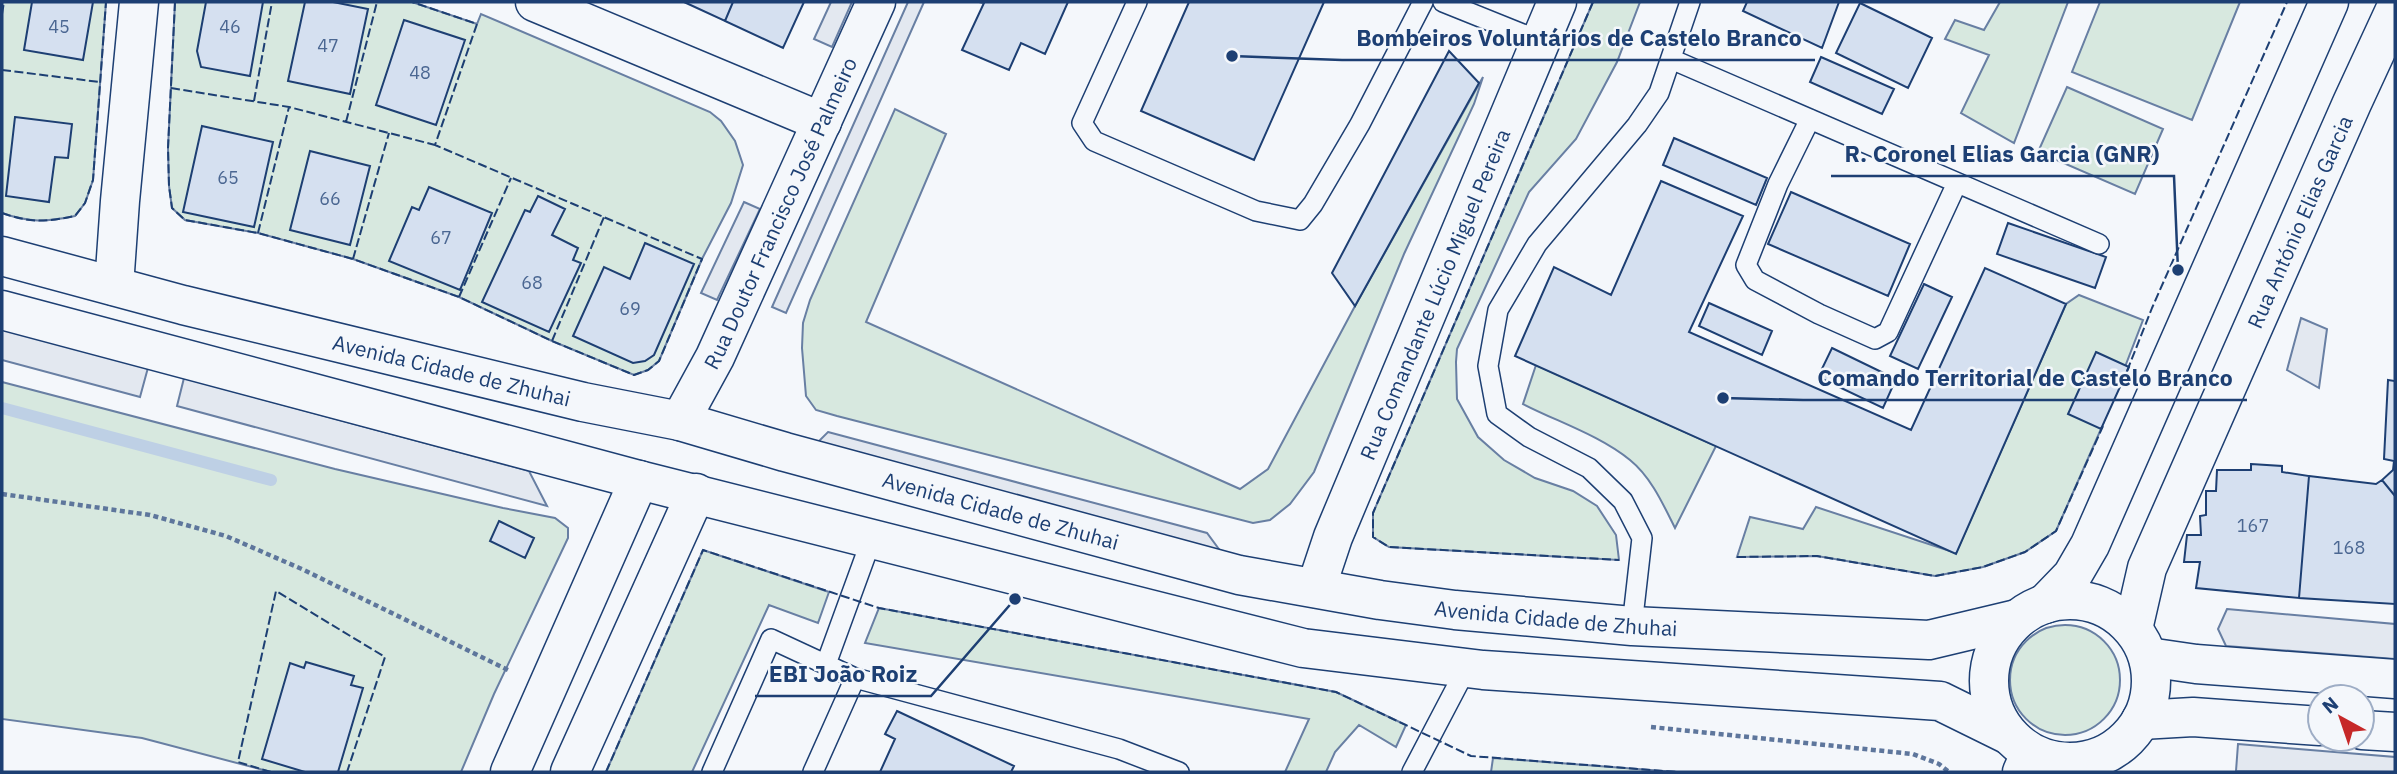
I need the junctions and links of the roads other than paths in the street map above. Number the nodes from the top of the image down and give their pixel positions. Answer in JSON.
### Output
{"nodes":[{"id":1,"x":139,"y":2,"type":"edge"},
{"id":2,"x":535,"y":2,"type":"edge"},
{"id":3,"x":876,"y":2,"type":"edge"},
{"id":4,"x":1137,"y":2,"type":"edge"},
{"id":5,"x":1423,"y":2,"type":"edge"},
{"id":6,"x":1443,"y":2,"type":"edge"},
{"id":7,"x":1557,"y":2,"type":"edge"},
{"id":8,"x":1690,"y":2,"type":"edge"},
{"id":9,"x":2329,"y":2,"type":"edge"},
{"id":10,"x":2395,"y":10,"type":"edge"},
{"id":11,"x":1540,"y":41,"type":"junction"},
{"id":12,"x":1671,"y":59,"type":"junction"},
{"id":13,"x":1810,"y":119,"type":"junction"},
{"id":14,"x":822,"y":122,"type":"junction"},
{"id":15,"x":1957,"y":183,"type":"junction"},
{"id":16,"x":2099,"y":244,"type":"dead end"},
{"id":17,"x":2,"y":256,"type":"edge"},
{"id":18,"x":114,"y":286,"type":"junction"},
{"id":19,"x":2,"y":310,"type":"edge"},
{"id":20,"x":680,"y":421,"type":"junction"},
{"id":21,"x":639,"y":480,"type":"junction"},
{"id":22,"x":696,"y":493,"type":"junction"},
{"id":23,"x":872,"y":538,"type":"junction"},
{"id":24,"x":1315,"y":588,"type":"junction"},
{"id":25,"x":2031,"y":612,"type":"junction"},
{"id":26,"x":1632,"y":626,"type":"junction"},
{"id":27,"x":2140,"y":643,"type":"junction"},
{"id":28,"x":826,"y":664,"type":"junction"},
{"id":29,"x":1466,"y":668,"type":"junction"},
{"id":30,"x":855,"y":677,"type":"junction"},
{"id":31,"x":2395,"y":679,"type":"edge"},
{"id":32,"x":2141,"y":720,"type":"junction"},
{"id":33,"x":2306,"y":725,"type":"edge"},
{"id":34,"x":2376,"y":731,"type":"edge"},
{"id":35,"x":2395,"y":732,"type":"edge"},
{"id":36,"x":2020,"y":753,"type":"edge"},
{"id":37,"x":510,"y":772,"type":"edge"},
{"id":38,"x":570,"y":772,"type":"edge"},
{"id":39,"x":712,"y":772,"type":"edge"},
{"id":40,"x":813,"y":772,"type":"edge"},
{"id":41,"x":1179,"y":772,"type":"edge"},
{"id":42,"x":1412,"y":772,"type":"edge"}],
"edges":[{"from":1,"to":18,"type":"main road"},
{"from":2,"to":14,"type":"main road"},
{"from":3,"to":14,"type":"main road","name":"Rua Doutor Francisco José Palmeiro"},
{"from":4,"to":5,"type":"lane"},
{"from":6,"to":11,"type":"lane"},
{"from":7,"to":11,"type":"main road","name":"Rua Comandante Lúcio Miguel Pereira"},
{"from":8,"to":12,"type":"lane"},
{"from":9,"to":25,"type":"main road"},
{"from":10,"to":27,"type":"main road","name":"Rua António Elias Garcia"},
{"from":11,"to":24,"type":"main road","name":"Rua Comandante Lúcio Miguel Pereira"},
{"from":12,"to":13,"type":"lane"},
{"from":12,"to":26,"type":"lane"},
{"from":13,"to":15,"type":"lane"},
{"from":13,"to":15,"type":"lane"},
{"from":14,"to":20,"type":"main road","name":"Rua Doutor Francisco José Palmeiro"},
{"from":15,"to":16,"type":"lane"},
{"from":17,"to":18,"type":"main road","name":"Avenida Cidade de Zhuhai"},
{"from":18,"to":20,"type":"main road","name":"Avenida Cidade de Zhuhai"},
{"from":19,"to":21,"type":"main road"},
{"from":20,"to":24,"type":"main road","name":"Avenida Cidade de Zhuhai"},
{"from":21,"to":22,"type":"main road"},
{"from":21,"to":37,"type":"main road"},
{"from":22,"to":23,"type":"main road"},
{"from":22,"to":38,"type":"main road"},
{"from":23,"to":28,"type":"lane"},
{"from":23,"to":29,"type":"main road"},
{"from":24,"to":26,"type":"main road","name":"Avenida Cidade de Zhuhai"},
{"from":25,"to":26,"type":"main road","name":"Avenida Cidade de Zhuhai"},
{"from":25,"to":27,"type":"main road"},
{"from":25,"to":36,"type":"main road"},
{"from":27,"to":31,"type":"main road"},
{"from":27,"to":32,"type":"main road"},
{"from":28,"to":30,"type":"lane"},
{"from":28,"to":39,"type":"lane"},
{"from":29,"to":36,"type":"main road"},
{"from":29,"to":42,"type":"lane"},
{"from":30,"to":40,"type":"lane"},
{"from":30,"to":41,"type":"lane"},
{"from":32,"to":33,"type":"main road"},
{"from":32,"to":36,"type":"main road"},
{"from":34,"to":35,"type":"main road"}]}
